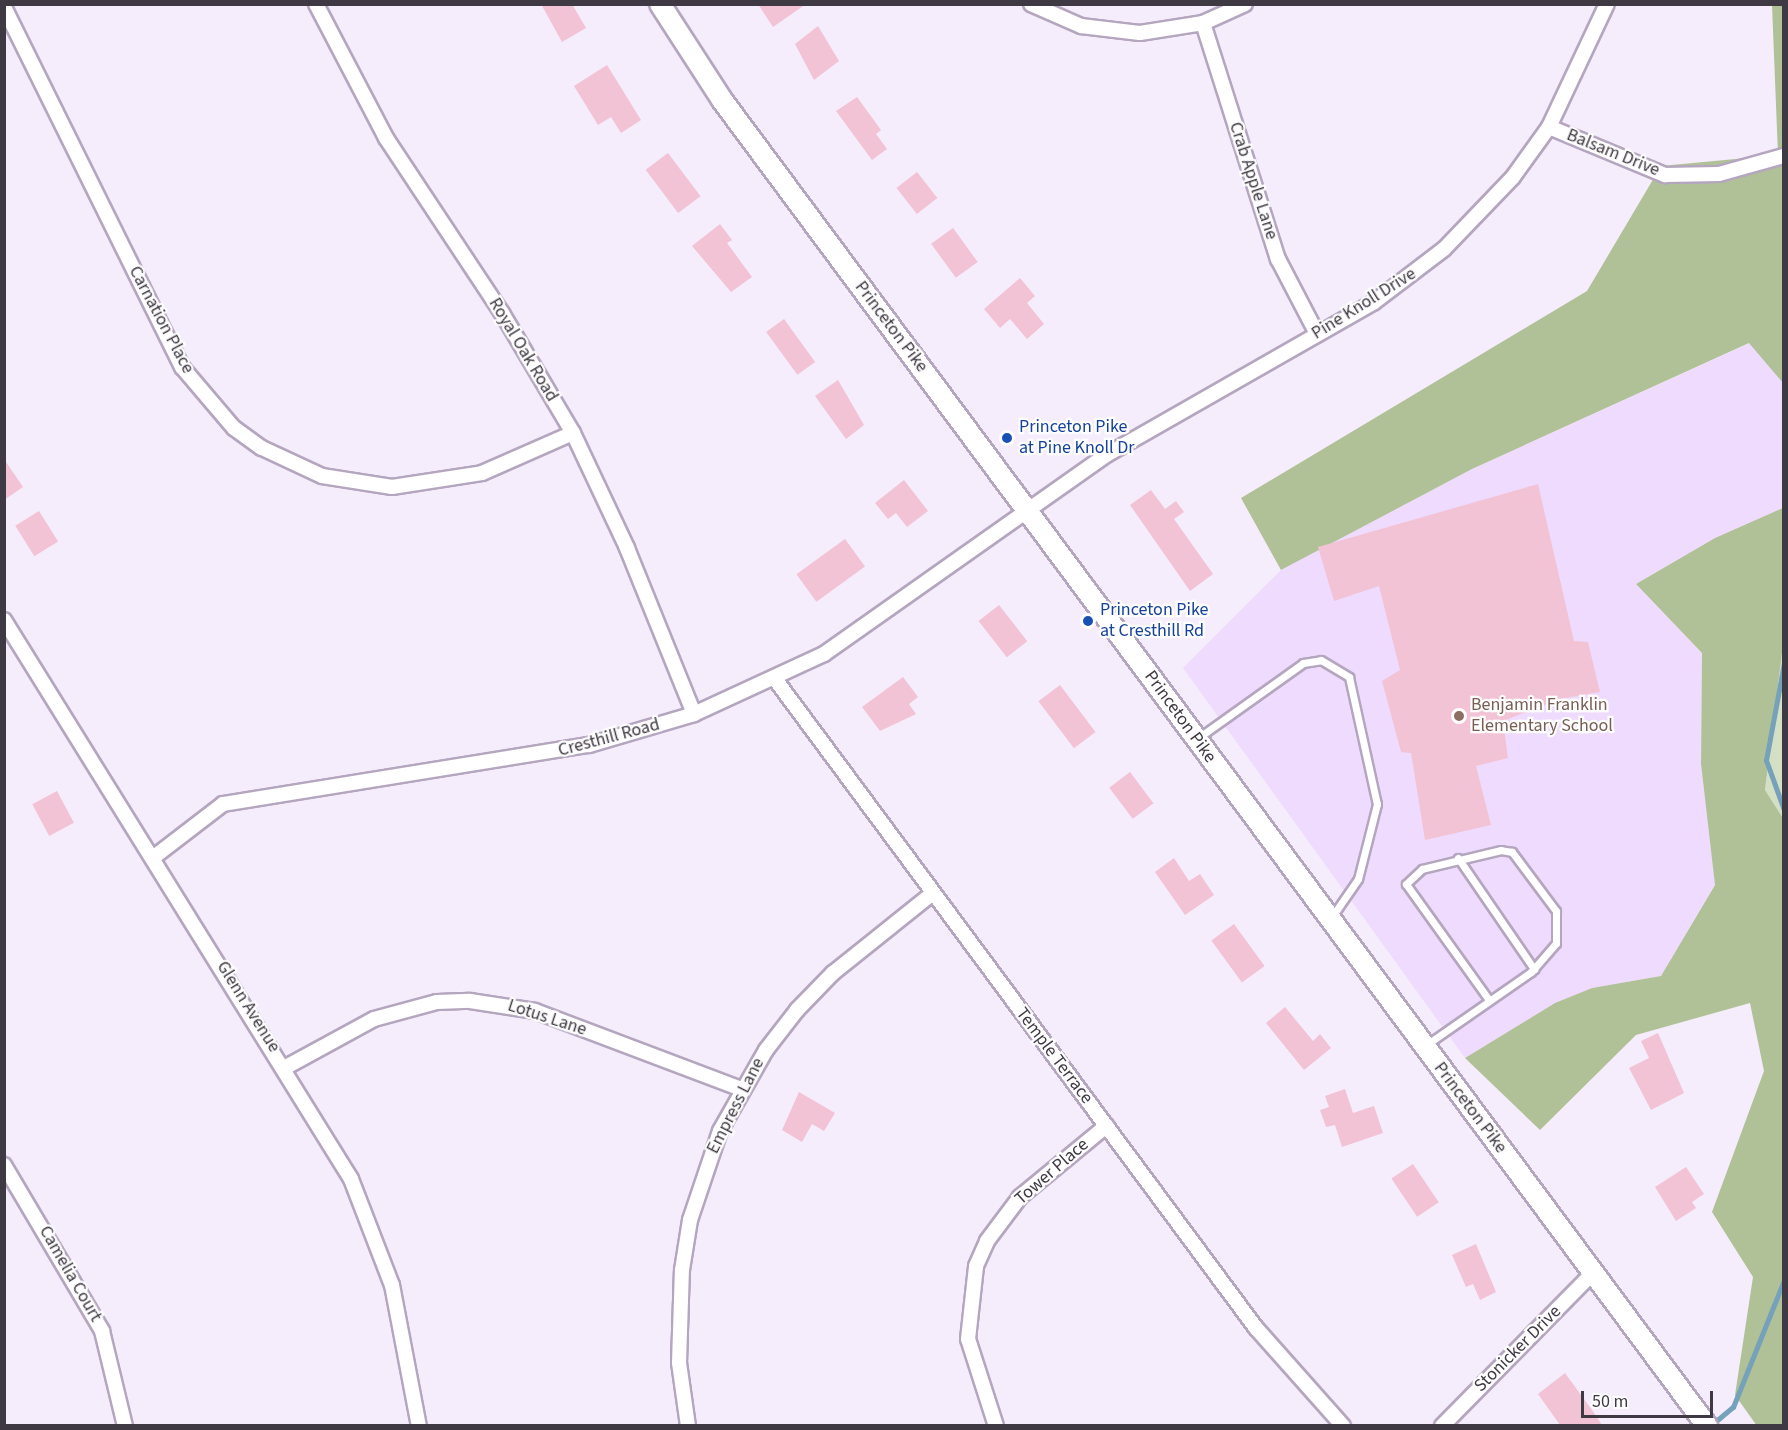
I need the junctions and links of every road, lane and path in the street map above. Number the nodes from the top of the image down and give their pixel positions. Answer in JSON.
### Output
{"nodes":[{"id":1,"x":316,"y":4,"type":"edge"},
{"id":2,"x":660,"y":4,"type":"edge"},
{"id":3,"x":1031,"y":4,"type":"edge"},
{"id":4,"x":1245,"y":4,"type":"edge"},
{"id":5,"x":1607,"y":4,"type":"edge"},
{"id":6,"x":4,"y":7,"type":"edge"},
{"id":7,"x":1203,"y":23,"type":"junction"},
{"id":8,"x":1549,"y":127,"type":"junction"},
{"id":9,"x":1784,"y":156,"type":"edge"},
{"id":10,"x":1317,"y":334,"type":"junction"},
{"id":11,"x":573,"y":433,"type":"junction"},
{"id":12,"x":1028,"y":511,"type":"junction"},
{"id":13,"x":4,"y":620,"type":"edge"},
{"id":14,"x":8,"y":635,"type":"edge"},
{"id":15,"x":775,"y":679,"type":"junction"},
{"id":16,"x":694,"y":714,"type":"junction"},
{"id":17,"x":1196,"y":739,"type":"junction"},
{"id":18,"x":154,"y":857,"type":"junction"},
{"id":19,"x":1458,"y":858,"type":"junction"},
{"id":20,"x":933,"y":892,"type":"junction"},
{"id":21,"x":1330,"y":920,"type":"junction"},
{"id":22,"x":1534,"y":969,"type":"junction"},
{"id":23,"x":1489,"y":1000,"type":"junction"},
{"id":24,"x":1424,"y":1047,"type":"junction"},
{"id":25,"x":286,"y":1067,"type":"junction"},
{"id":26,"x":741,"y":1089,"type":"junction"},
{"id":27,"x":1106,"y":1126,"type":"junction"},
{"id":28,"x":4,"y":1165,"type":"edge"},
{"id":29,"x":1593,"y":1273,"type":"junction"},
{"id":30,"x":1704,"y":1422,"type":"edge"},
{"id":31,"x":125,"y":1425,"type":"edge"},
{"id":32,"x":419,"y":1425,"type":"edge"},
{"id":33,"x":688,"y":1425,"type":"edge"},
{"id":34,"x":996,"y":1425,"type":"edge"},
{"id":35,"x":1343,"y":1425,"type":"edge"},
{"id":36,"x":1442,"y":1425,"type":"edge"}],
"edges":[{"from":1,"to":11,"type":"street","name":"Royal Oak Road"},
{"from":2,"to":12,"type":"main road","name":"Princeton Pike"},
{"from":3,"to":7,"type":"street"},
{"from":4,"to":7,"type":"street"},
{"from":5,"to":8,"type":"street","name":"Pine Knoll Drive"},
{"from":6,"to":11,"type":"street","name":"Carnation Place"},
{"from":7,"to":10,"type":"street","name":"Crab Apple Lane"},
{"from":8,"to":9,"type":"street","name":"Balsam Drive"},
{"from":8,"to":10,"type":"street","name":"Pine Knoll Drive"},
{"from":10,"to":12,"type":"street","name":"Pine Knoll Drive"},
{"from":11,"to":16,"type":"street","name":"Royal Oak Road"},
{"from":12,"to":15,"type":"street","name":"Cresthill Road"},
{"from":12,"to":17,"type":"main road","name":"Princeton Pike"},
{"from":13,"to":14,"type":"street","name":"Glenn Avenue"},
{"from":14,"to":18,"type":"street","name":"Glenn Avenue"},
{"from":15,"to":16,"type":"street","name":"Cresthill Road"},
{"from":15,"to":20,"type":"street","name":"Temple Terrace"},
{"from":16,"to":18,"type":"street","name":"Cresthill Road"},
{"from":17,"to":21,"type":"main road","name":"Princeton Pike"},
{"from":17,"to":21,"type":"lane"},
{"from":18,"to":25,"type":"street","name":"Glenn Avenue"},
{"from":19,"to":22,"type":"lane"},
{"from":19,"to":22,"type":"lane"},
{"from":19,"to":23,"type":"lane"},
{"from":20,"to":26,"type":"street","name":"Empress Lane"},
{"from":20,"to":27,"type":"street","name":"Temple Terrace"},
{"from":21,"to":24,"type":"main road","name":"Princeton Pike"},
{"from":22,"to":23,"type":"lane"},
{"from":23,"to":24,"type":"lane"},
{"from":24,"to":29,"type":"main road","name":"Princeton Pike"},
{"from":25,"to":26,"type":"street","name":"Lotus Lane"},
{"from":25,"to":32,"type":"street","name":"Glenn Avenue"},
{"from":26,"to":33,"type":"street","name":"Empress Lane"},
{"from":27,"to":34,"type":"street","name":"Tower Place"},
{"from":27,"to":35,"type":"street","name":"Temple Terrace"},
{"from":28,"to":31,"type":"street","name":"Camelia Court"},
{"from":29,"to":30,"type":"main road","name":"Princeton Pike"},
{"from":29,"to":36,"type":"street","name":"Stonicker Drive"}]}
